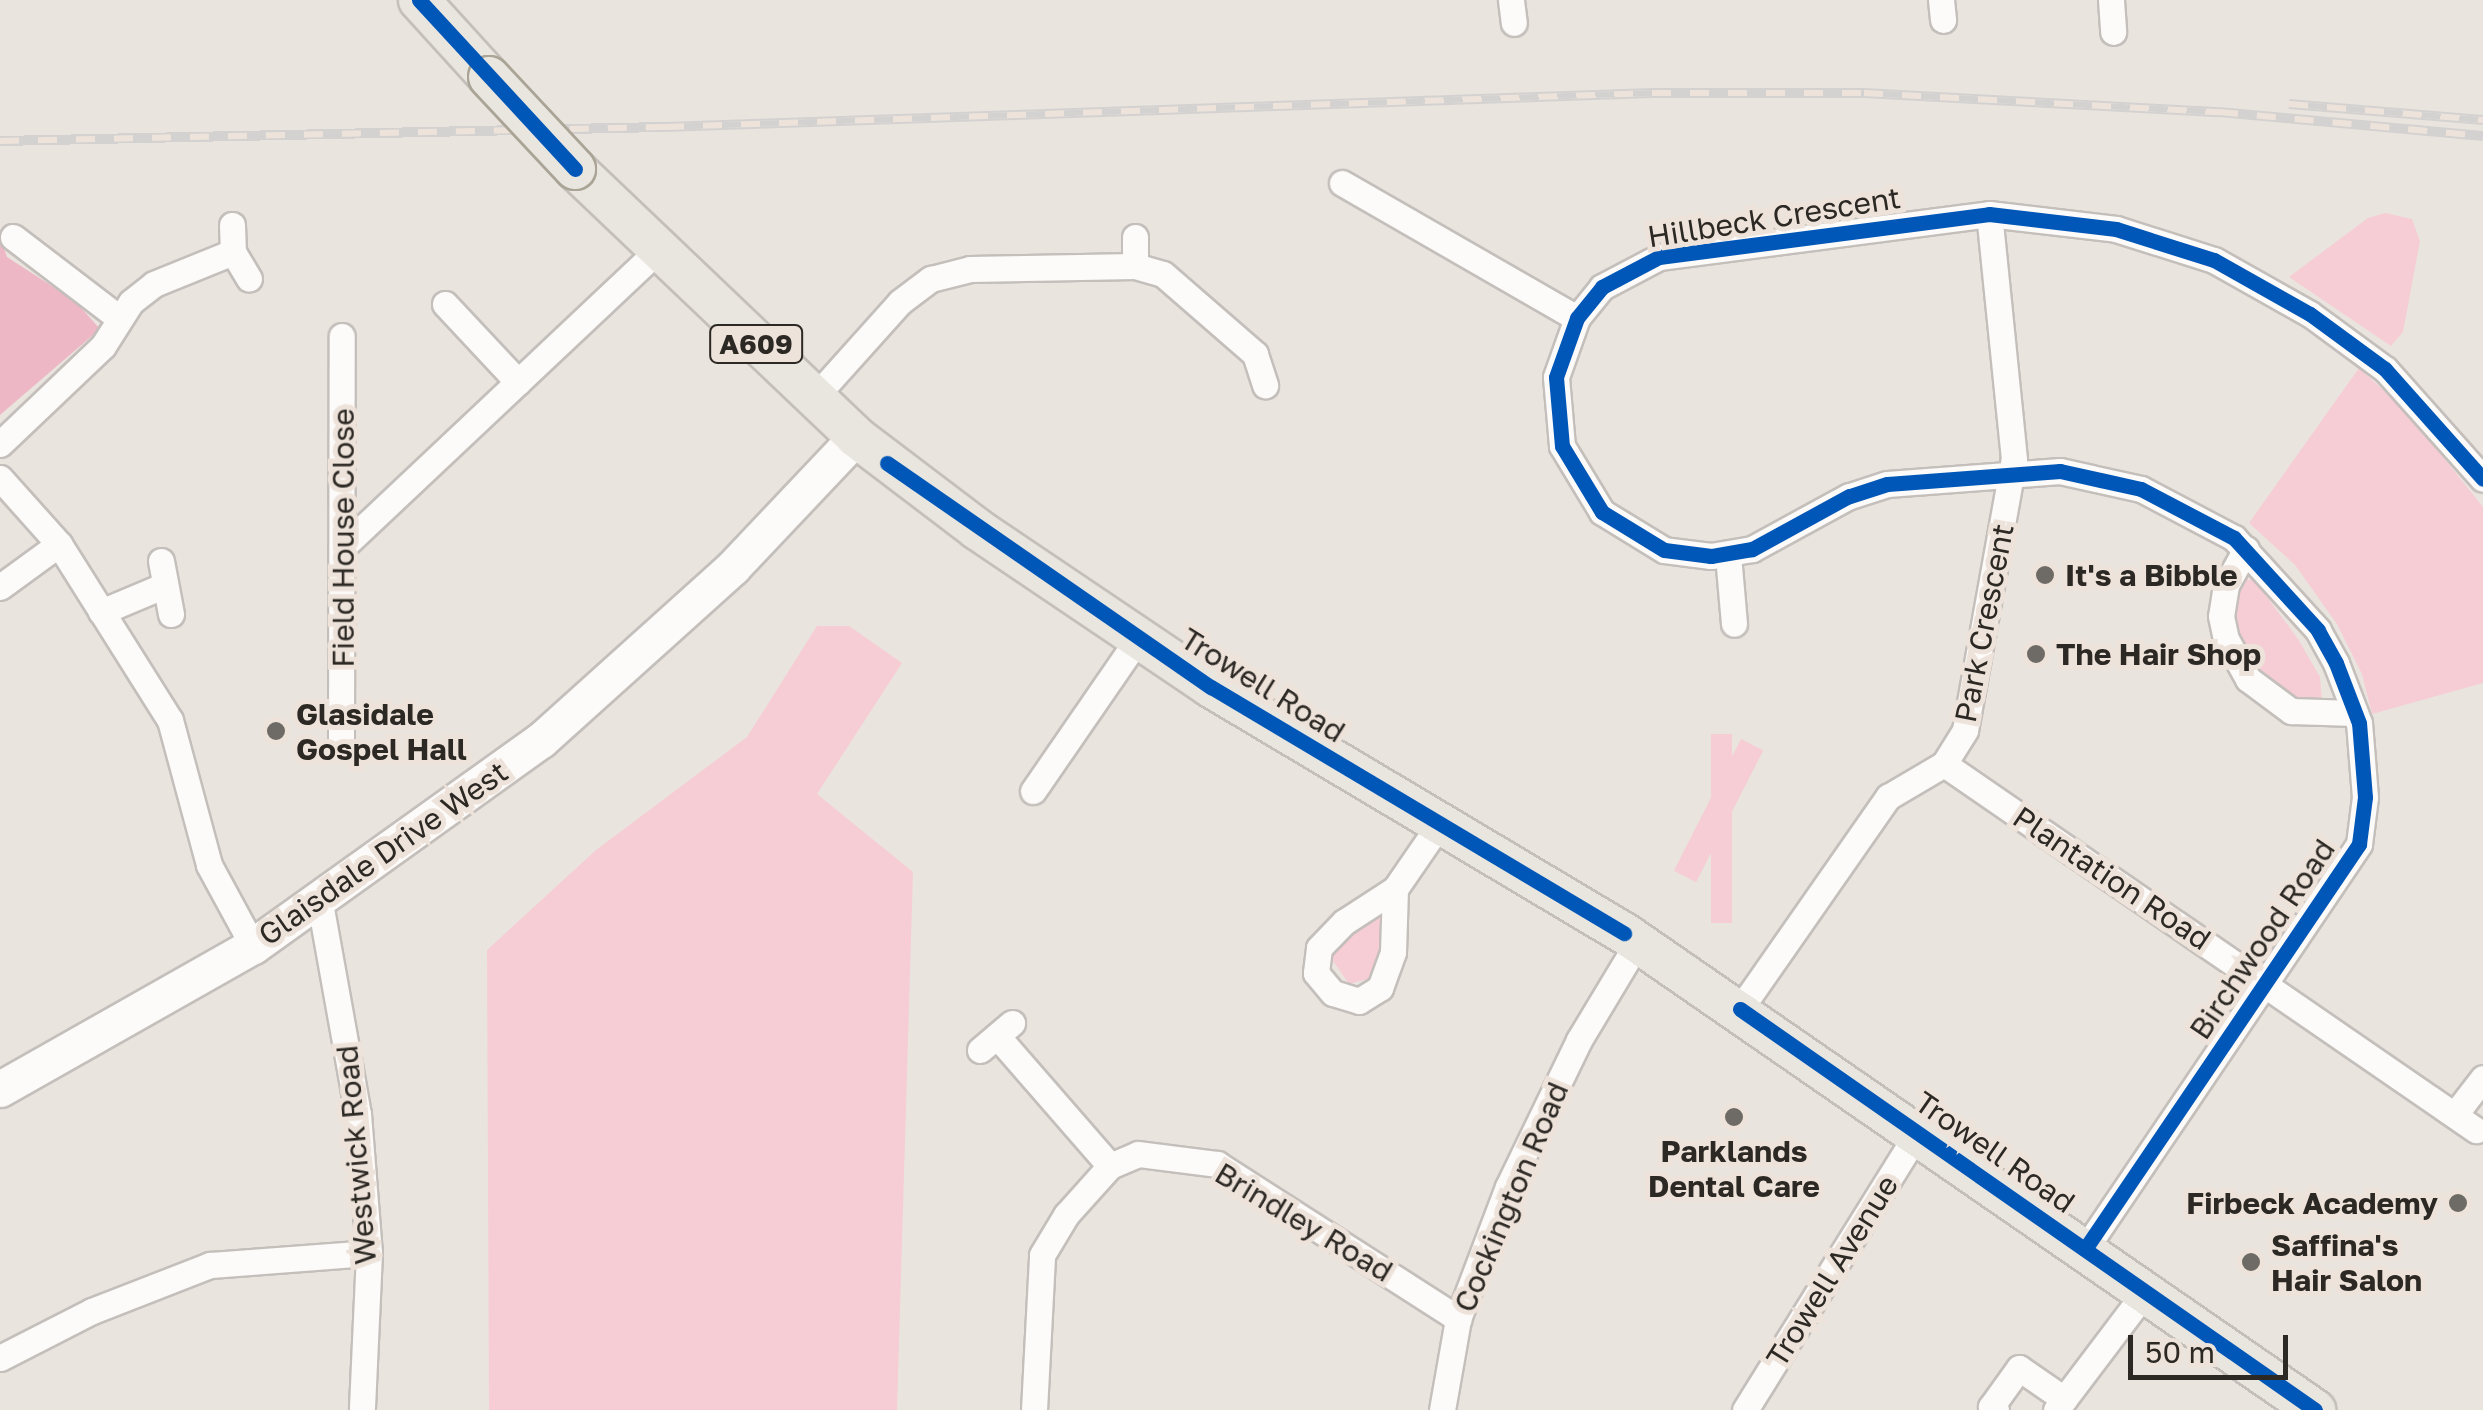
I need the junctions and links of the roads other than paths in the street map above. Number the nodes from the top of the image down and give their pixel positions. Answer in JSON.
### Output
{"nodes":[{"id":1,"x":418,"y":0,"type":"edge"},
{"id":2,"x":2110,"y":0,"type":"edge"},
{"id":3,"x":2113,"y":32,"type":"dead end"},
{"id":4,"x":1342,"y":183,"type":"dead end"},
{"id":5,"x":1989,"y":214,"type":"junction"},
{"id":6,"x":232,"y":226,"type":"dead end"},
{"id":7,"x":13,"y":237,"type":"dead end"},
{"id":8,"x":1135,"y":237,"type":"dead end"},
{"id":9,"x":658,"y":250,"type":"junction"},
{"id":10,"x":233,"y":252,"type":"junction"},
{"id":11,"x":1134,"y":266,"type":"junction"},
{"id":12,"x":249,"y":279,"type":"dead end"},
{"id":13,"x":445,"y":304,"type":"dead end"},
{"id":14,"x":120,"y":318,"type":"junction"},
{"id":15,"x":1577,"y":318,"type":"junction"},
{"id":16,"x":342,"y":336,"type":"dead end"},
{"id":17,"x":518,"y":382,"type":"junction"},
{"id":18,"x":1264,"y":385,"type":"dead end"},
{"id":19,"x":813,"y":398,"type":"junction"},
{"id":20,"x":856,"y":438,"type":"junction"},
{"id":21,"x":0,"y":444,"type":"edge"},
{"id":22,"x":2013,"y":471,"type":"junction"},
{"id":23,"x":0,"y":478,"type":"edge"},
{"id":24,"x":2483,"y":479,"type":"edge"},
{"id":25,"x":59,"y":544,"type":"junction"},
{"id":26,"x":346,"y":544,"type":"junction"},
{"id":27,"x":2246,"y":549,"type":"junction"},
{"id":28,"x":1728,"y":555,"type":"junction"},
{"id":29,"x":0,"y":587,"type":"edge"},
{"id":30,"x":102,"y":612,"type":"junction"},
{"id":31,"x":172,"y":614,"type":"dead end"},
{"id":32,"x":1733,"y":624,"type":"dead end"},
{"id":33,"x":1138,"y":639,"type":"junction"},
{"id":34,"x":2354,"y":713,"type":"junction"},
{"id":35,"x":341,"y":740,"type":"dead end"},
{"id":36,"x":1944,"y":764,"type":"junction"},
{"id":37,"x":1033,"y":791,"type":"dead end"},
{"id":38,"x":1439,"y":825,"type":"junction"},
{"id":39,"x":1394,"y":888,"type":"dead end"},
{"id":40,"x":320,"y":903,"type":"junction"},
{"id":41,"x":1638,"y":942,"type":"junction"},
{"id":42,"x":253,"y":946,"type":"junction"},
{"id":43,"x":2266,"y":983,"type":"junction"},
{"id":44,"x":1740,"y":1009,"type":"junction"},
{"id":45,"x":996,"y":1037,"type":"dead end"},
{"id":46,"x":2483,"y":1078,"type":"edge"},
{"id":47,"x":0,"y":1090,"type":"edge"},
{"id":48,"x":1919,"y":1132,"type":"junction"},
{"id":49,"x":1110,"y":1166,"type":"junction"},
{"id":50,"x":2086,"y":1249,"type":"junction"},
{"id":51,"x":369,"y":1253,"type":"junction"},
{"id":52,"x":2146,"y":1291,"type":"junction"},
{"id":53,"x":1458,"y":1320,"type":"junction"},
{"id":54,"x":0,"y":1358,"type":"edge"},
{"id":55,"x":2060,"y":1405,"type":"edge"},
{"id":56,"x":362,"y":1410,"type":"edge"},
{"id":57,"x":1034,"y":1410,"type":"edge"},
{"id":58,"x":1442,"y":1410,"type":"edge"},
{"id":59,"x":1745,"y":1410,"type":"edge"},
{"id":60,"x":1996,"y":1410,"type":"edge"},
{"id":61,"x":2315,"y":1410,"type":"edge"}],
"edges":[{"from":1,"to":9,"type":"main road","name":"Trowell Road","number":"A609","bridge":true},
{"from":2,"to":3,"type":"street"},
{"from":4,"to":15,"type":"street"},
{"from":5,"to":15,"type":"street","name":"Hillbeck Crescent"},
{"from":5,"to":22,"type":"street","name":"Park Crescent"},
{"from":5,"to":24,"type":"street","name":"Hillbeck Crescent"},
{"from":6,"to":10,"type":"street"},
{"from":7,"to":14,"type":"street"},
{"from":8,"to":11,"type":"street"},
{"from":9,"to":17,"type":"street"},
{"from":9,"to":19,"type":"main road","name":"Trowell Road","number":"A609"},
{"from":10,"to":12,"type":"street"},
{"from":10,"to":14,"type":"street"},
{"from":11,"to":18,"type":"street"},
{"from":11,"to":19,"type":"street"},
{"from":13,"to":17,"type":"street"},
{"from":14,"to":21,"type":"street"},
{"from":15,"to":28,"type":"street","name":"Hillbeck Crescent"},
{"from":16,"to":26,"type":"street","name":"Field House Close"},
{"from":17,"to":26,"type":"street"},
{"from":19,"to":20,"type":"main road","name":"Trowell Road","number":"A609"},
{"from":20,"to":33,"type":"main road","name":"Trowell Road","number":"A609"},
{"from":20,"to":40,"type":"street","name":"Glaisdale Drive West"},
{"from":22,"to":27,"type":"street","name":"Birchwood Road"},
{"from":22,"to":28,"type":"street","name":"Hillbeck Crescent"},
{"from":22,"to":36,"type":"street","name":"Park Crescent"},
{"from":23,"to":25,"type":"street"},
{"from":25,"to":29,"type":"street"},
{"from":25,"to":30,"type":"street"},
{"from":26,"to":35,"type":"street","name":"Field House Close"},
{"from":27,"to":34,"type":"street","name":"Birchwood Road"},
{"from":27,"to":34,"type":"street"},
{"from":28,"to":32,"type":"street"},
{"from":30,"to":31,"type":"street"},
{"from":30,"to":42,"type":"street"},
{"from":33,"to":37,"type":"street"},
{"from":33,"to":38,"type":"main road","name":"Trowell Road","number":"A609"},
{"from":34,"to":43,"type":"street","name":"Birchwood Road"},
{"from":36,"to":43,"type":"street","name":"Plantation Road"},
{"from":36,"to":44,"type":"street"},
{"from":38,"to":39,"type":"street"},
{"from":38,"to":41,"type":"main road","name":"Trowell Road","number":"A609"},
{"from":40,"to":42,"type":"street","name":"Glaisdale Drive West"},
{"from":40,"to":51,"type":"street","name":"Westwick Road"},
{"from":41,"to":44,"type":"main road","name":"Trowell Road","number":"A609"},
{"from":41,"to":53,"type":"street","name":"Cockington Road"},
{"from":42,"to":47,"type":"street","name":"Glaisdale Drive West"},
{"from":43,"to":46,"type":"street","name":"Plantation Road"},
{"from":43,"to":50,"type":"street","name":"Birchwood Road"},
{"from":44,"to":48,"type":"main road","name":"Trowell Road","number":"A609"},
{"from":45,"to":49,"type":"street"},
{"from":48,"to":50,"type":"main road","name":"Trowell Road","number":"A609"},
{"from":48,"to":59,"type":"street","name":"Trowell Avenue"},
{"from":49,"to":53,"type":"street","name":"Brindley Road"},
{"from":49,"to":57,"type":"street"},
{"from":50,"to":52,"type":"main road","name":"Trowell Road","number":"A609"},
{"from":51,"to":54,"type":"street"},
{"from":51,"to":56,"type":"street","name":"Westwick Road"},
{"from":52,"to":55,"type":"street"},
{"from":52,"to":61,"type":"main road","name":"Trowell Road","number":"A609"},
{"from":53,"to":58,"type":"street","name":"Cockington Road"},
{"from":55,"to":60,"type":"street"}]}
